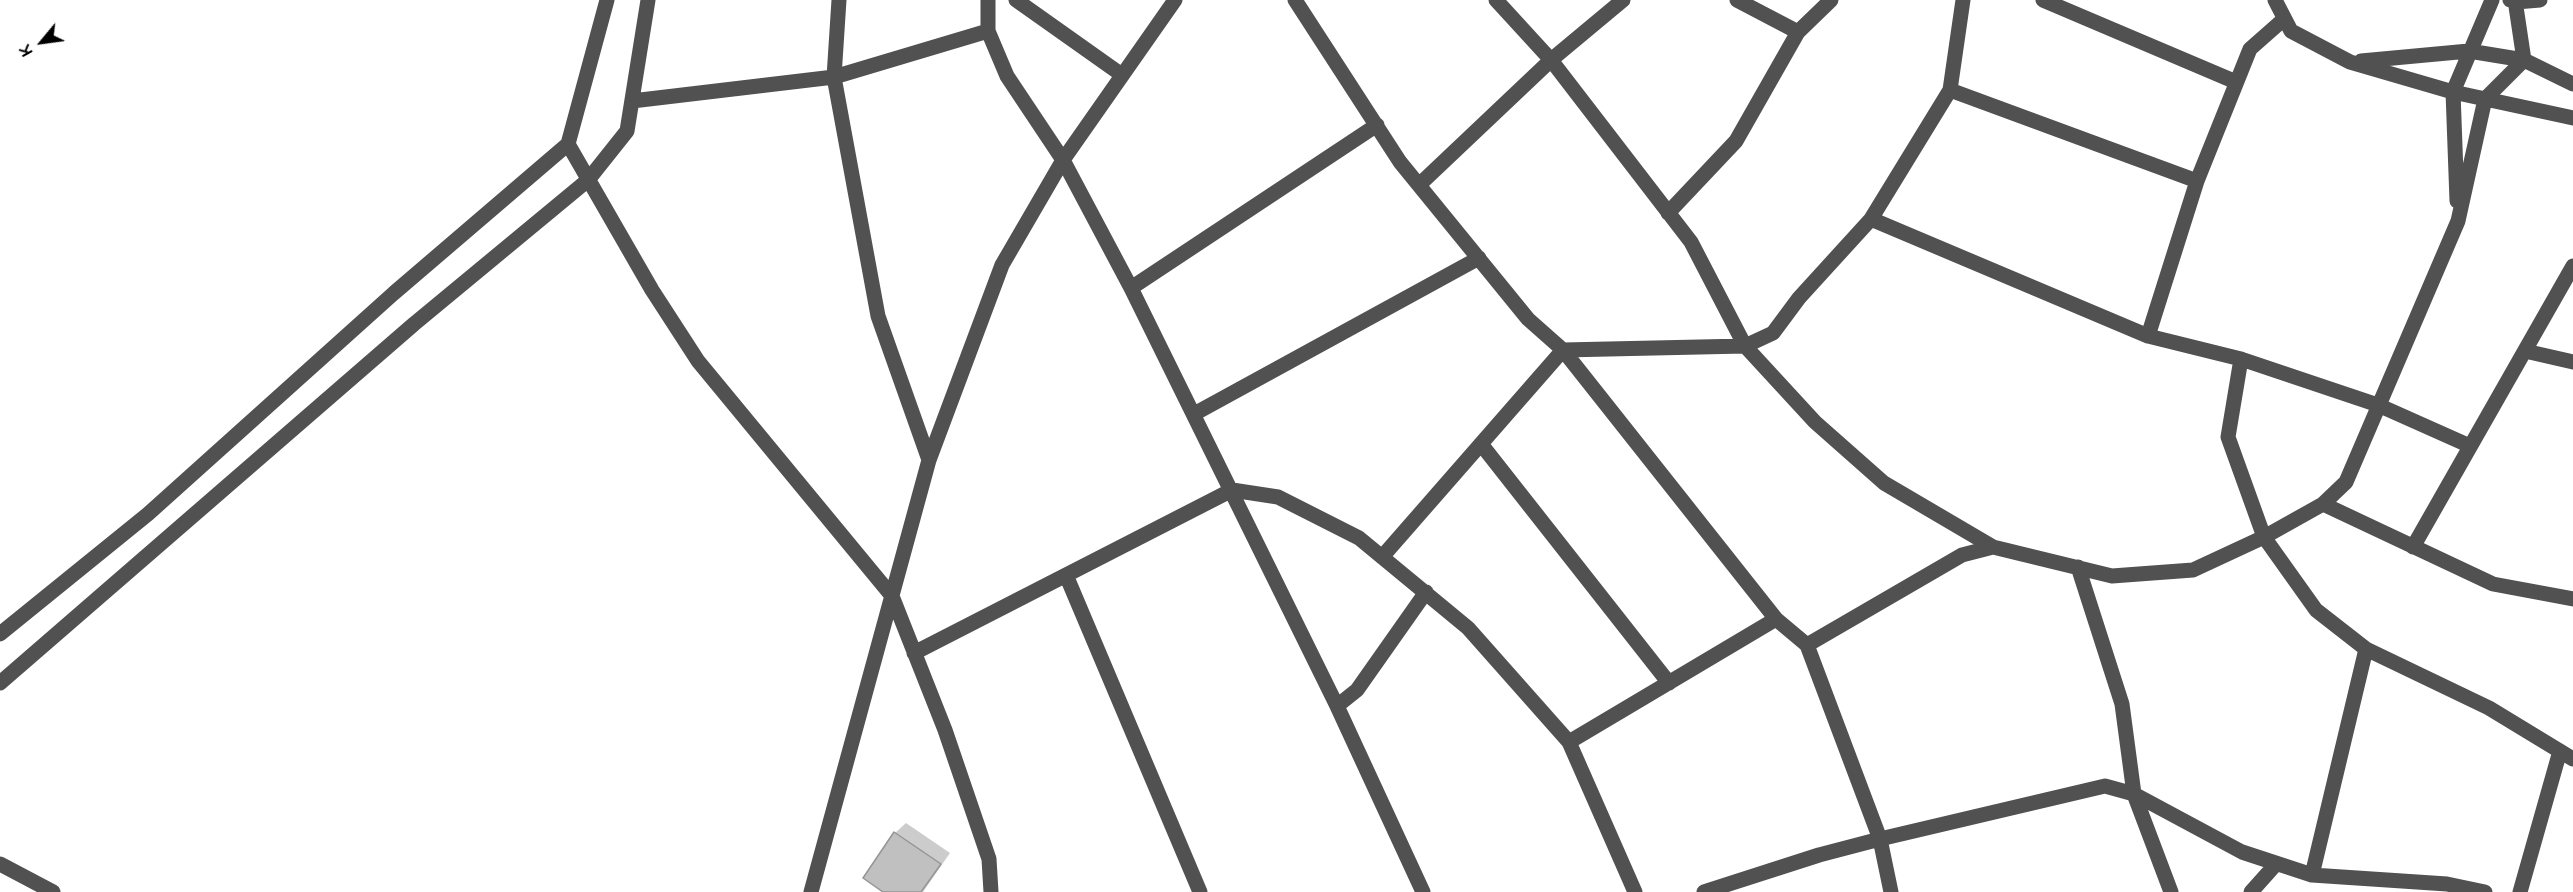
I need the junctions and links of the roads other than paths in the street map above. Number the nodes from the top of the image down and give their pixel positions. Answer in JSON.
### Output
{"nodes":[{"id":1,"x":607,"y":0,"type":"edge"},
{"id":2,"x":648,"y":0,"type":"edge"},
{"id":3,"x":839,"y":0,"type":"edge"},
{"id":4,"x":988,"y":0,"type":"edge"},
{"id":5,"x":1016,"y":0,"type":"edge"},
{"id":6,"x":1175,"y":0,"type":"edge"},
{"id":7,"x":1295,"y":0,"type":"edge"},
{"id":8,"x":1496,"y":0,"type":"edge"},
{"id":9,"x":1623,"y":0,"type":"edge"},
{"id":10,"x":1737,"y":0,"type":"edge"},
{"id":11,"x":1831,"y":0,"type":"edge"},
{"id":12,"x":1963,"y":0,"type":"edge"},
{"id":13,"x":2043,"y":0,"type":"edge"},
{"id":14,"x":2275,"y":0,"type":"edge"},
{"id":15,"x":2492,"y":0,"type":"edge"},
{"id":16,"x":2540,"y":0,"type":"edge"},
{"id":17,"x":2514,"y":1,"type":"edge"},
{"id":18,"x":2284,"y":19,"type":"junction"},
{"id":19,"x":988,"y":31,"type":"junction"},
{"id":20,"x":1798,"y":32,"type":"junction"},
{"id":21,"x":2469,"y":51,"type":"junction"},
{"id":22,"x":1551,"y":60,"type":"junction"},
{"id":23,"x":2524,"y":60,"type":"junction"},
{"id":24,"x":2350,"y":62,"type":"junction"},
{"id":25,"x":1122,"y":75,"type":"junction"},
{"id":26,"x":834,"y":78,"type":"junction"},
{"id":27,"x":2236,"y":81,"type":"junction"},
{"id":28,"x":2573,"y":84,"type":"edge"},
{"id":29,"x":1950,"y":90,"type":"junction"},
{"id":30,"x":2453,"y":92,"type":"junction"},
{"id":31,"x":2485,"y":99,"type":"junction"},
{"id":32,"x":632,"y":101,"type":"junction"},
{"id":33,"x":2573,"y":118,"type":"edge"},
{"id":34,"x":1377,"y":125,"type":"junction"},
{"id":35,"x":568,"y":144,"type":"junction"},
{"id":36,"x":1063,"y":160,"type":"junction"},
{"id":37,"x":588,"y":180,"type":"junction"},
{"id":38,"x":2197,"y":181,"type":"junction"},
{"id":39,"x":1419,"y":185,"type":"junction"},
{"id":40,"x":1668,"y":213,"type":"junction"},
{"id":41,"x":1871,"y":219,"type":"junction"},
{"id":42,"x":2458,"y":222,"type":"junction"},
{"id":43,"x":1479,"y":258,"type":"junction"},
{"id":44,"x":2573,"y":266,"type":"edge"},
{"id":45,"x":1131,"y":288,"type":"junction"},
{"id":46,"x":2148,"y":336,"type":"junction"},
{"id":47,"x":1745,"y":346,"type":"junction"},
{"id":48,"x":1563,"y":350,"type":"junction"},
{"id":49,"x":2525,"y":351,"type":"junction"},
{"id":50,"x":2241,"y":359,"type":"junction"},
{"id":51,"x":2573,"y":362,"type":"edge"},
{"id":52,"x":2378,"y":405,"type":"junction"},
{"id":53,"x":1194,"y":414,"type":"junction"},
{"id":54,"x":1481,"y":444,"type":"junction"},
{"id":55,"x":2470,"y":446,"type":"junction"},
{"id":56,"x":929,"y":460,"type":"junction"},
{"id":57,"x":1232,"y":490,"type":"junction"},
{"id":58,"x":2323,"y":504,"type":"junction"},
{"id":59,"x":2264,"y":537,"type":"junction"},
{"id":60,"x":2413,"y":546,"type":"junction"},
{"id":61,"x":1993,"y":547,"type":"junction"},
{"id":62,"x":1382,"y":557,"type":"junction"},
{"id":63,"x":2078,"y":567,"type":"junction"},
{"id":64,"x":1065,"y":575,"type":"junction"},
{"id":65,"x":1426,"y":592,"type":"junction"},
{"id":66,"x":892,"y":596,"type":"junction"},
{"id":67,"x":2573,"y":598,"type":"edge"},
{"id":68,"x":1776,"y":619,"type":"junction"},
{"id":69,"x":0,"y":634,"type":"edge"},
{"id":70,"x":1807,"y":645,"type":"junction"},
{"id":71,"x":2366,"y":649,"type":"junction"},
{"id":72,"x":914,"y":652,"type":"junction"},
{"id":73,"x":0,"y":683,"type":"edge"},
{"id":74,"x":1669,"y":683,"type":"junction"},
{"id":75,"x":1338,"y":706,"type":"junction"},
{"id":76,"x":1569,"y":742,"type":"junction"},
{"id":77,"x":2567,"y":755,"type":"edge"},
{"id":78,"x":2134,"y":794,"type":"junction"},
{"id":79,"x":1880,"y":839,"type":"junction"},
{"id":80,"x":0,"y":864,"type":"edge"},
{"id":81,"x":2276,"y":864,"type":"junction"},
{"id":82,"x":2312,"y":875,"type":"junction"},
{"id":83,"x":53,"y":892,"type":"edge"},
{"id":84,"x":811,"y":892,"type":"edge"},
{"id":85,"x":991,"y":892,"type":"edge"},
{"id":86,"x":1200,"y":892,"type":"edge"},
{"id":87,"x":1423,"y":892,"type":"edge"},
{"id":88,"x":1635,"y":892,"type":"edge"},
{"id":89,"x":1704,"y":892,"type":"edge"},
{"id":90,"x":1891,"y":892,"type":"edge"},
{"id":91,"x":2171,"y":892,"type":"edge"},
{"id":92,"x":2251,"y":892,"type":"edge"},
{"id":93,"x":2486,"y":892,"type":"edge"},
{"id":94,"x":2520,"y":892,"type":"edge"}],
"edges":[{"from":1,"to":35,"type":"street"},
{"from":2,"to":32,"type":"street"},
{"from":3,"to":26,"type":"street"},
{"from":4,"to":19,"type":"street"},
{"from":5,"to":25,"type":"street"},
{"from":6,"to":25,"type":"street"},
{"from":7,"to":34,"type":"street"},
{"from":8,"to":22,"type":"street"},
{"from":9,"to":22,"type":"street"},
{"from":10,"to":20,"type":"street"},
{"from":11,"to":20,"type":"street"},
{"from":12,"to":29,"type":"street"},
{"from":13,"to":27,"type":"street"},
{"from":14,"to":18,"type":"street"},
{"from":15,"to":21,"type":"street"},
{"from":16,"to":17,"type":"street"},
{"from":17,"to":23,"type":"street"},
{"from":18,"to":24,"type":"street"},
{"from":18,"to":27,"type":"street"},
{"from":19,"to":26,"type":"street"},
{"from":19,"to":36,"type":"street"},
{"from":20,"to":40,"type":"street"},
{"from":21,"to":23,"type":"street"},
{"from":21,"to":24,"type":"street"},
{"from":21,"to":30,"type":"street"},
{"from":22,"to":39,"type":"street"},
{"from":22,"to":40,"type":"street"},
{"from":23,"to":28,"type":"street"},
{"from":23,"to":31,"type":"street"},
{"from":24,"to":30,"type":"street"},
{"from":25,"to":36,"type":"street"},
{"from":26,"to":32,"type":"street"},
{"from":26,"to":56,"type":"street"},
{"from":27,"to":38,"type":"street"},
{"from":29,"to":38,"type":"street"},
{"from":29,"to":41,"type":"street"},
{"from":30,"to":31,"type":"street"},
{"from":30,"to":42,"type":"street"},
{"from":31,"to":33,"type":"street"},
{"from":31,"to":42,"type":"street"},
{"from":32,"to":37,"type":"street"},
{"from":34,"to":39,"type":"street"},
{"from":34,"to":45,"type":"street"},
{"from":35,"to":37,"type":"street"},
{"from":35,"to":69,"type":"street"},
{"from":36,"to":45,"type":"street"},
{"from":36,"to":56,"type":"street"},
{"from":37,"to":66,"type":"street"},
{"from":37,"to":73,"type":"street"},
{"from":38,"to":46,"type":"street"},
{"from":39,"to":43,"type":"street"},
{"from":40,"to":47,"type":"street"},
{"from":41,"to":46,"type":"street"},
{"from":41,"to":47,"type":"street"},
{"from":42,"to":52,"type":"street"},
{"from":43,"to":48,"type":"street"},
{"from":43,"to":53,"type":"street"},
{"from":44,"to":49,"type":"street"},
{"from":45,"to":53,"type":"street"},
{"from":46,"to":50,"type":"street"},
{"from":47,"to":48,"type":"street"},
{"from":47,"to":61,"type":"street"},
{"from":48,"to":54,"type":"street"},
{"from":48,"to":68,"type":"street"},
{"from":49,"to":51,"type":"street"},
{"from":49,"to":55,"type":"street"},
{"from":50,"to":52,"type":"street"},
{"from":50,"to":59,"type":"street"},
{"from":52,"to":55,"type":"street"},
{"from":52,"to":58,"type":"street"},
{"from":53,"to":57,"type":"street"},
{"from":54,"to":62,"type":"street"},
{"from":54,"to":74,"type":"street"},
{"from":55,"to":60,"type":"street"},
{"from":56,"to":66,"type":"street"},
{"from":57,"to":62,"type":"street"},
{"from":57,"to":64,"type":"street"},
{"from":57,"to":75,"type":"street"},
{"from":58,"to":59,"type":"street"},
{"from":58,"to":60,"type":"street"},
{"from":59,"to":63,"type":"street"},
{"from":59,"to":71,"type":"street"},
{"from":60,"to":67,"type":"street"},
{"from":61,"to":63,"type":"street"},
{"from":61,"to":70,"type":"street"},
{"from":62,"to":65,"type":"street"},
{"from":63,"to":78,"type":"street"},
{"from":64,"to":72,"type":"street"},
{"from":64,"to":86,"type":"street"},
{"from":65,"to":75,"type":"street"},
{"from":65,"to":76,"type":"street"},
{"from":66,"to":72,"type":"street"},
{"from":66,"to":84,"type":"street"},
{"from":68,"to":70,"type":"street"},
{"from":68,"to":74,"type":"street"},
{"from":70,"to":79,"type":"street"},
{"from":71,"to":77,"type":"street"},
{"from":71,"to":82,"type":"street"},
{"from":72,"to":85,"type":"street"},
{"from":74,"to":76,"type":"street"},
{"from":75,"to":87,"type":"street"},
{"from":76,"to":88,"type":"street"},
{"from":77,"to":94,"type":"street"},
{"from":78,"to":79,"type":"street"},
{"from":78,"to":81,"type":"street"},
{"from":78,"to":91,"type":"street"},
{"from":79,"to":89,"type":"street"},
{"from":79,"to":90,"type":"street"},
{"from":80,"to":83,"type":"street"},
{"from":81,"to":82,"type":"street"},
{"from":81,"to":92,"type":"street"},
{"from":82,"to":93,"type":"street"}]}
